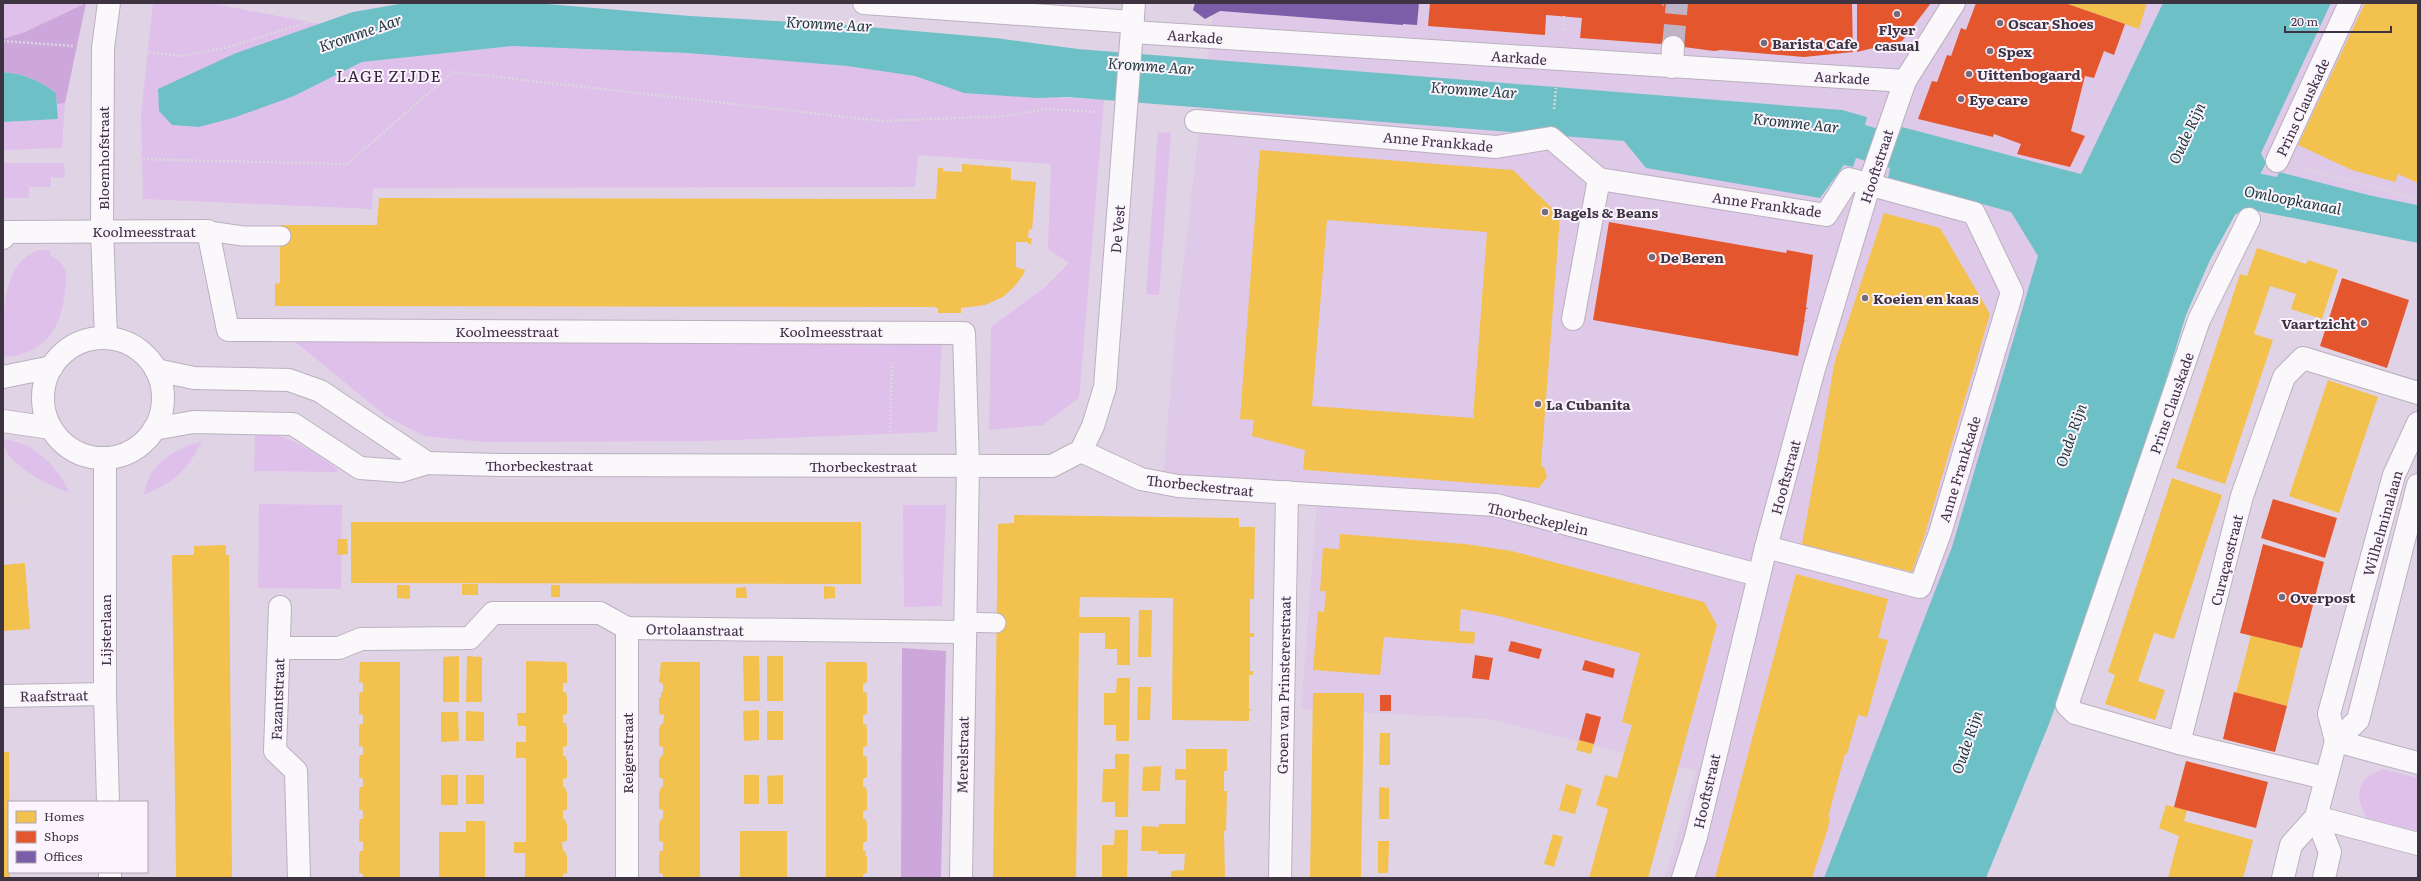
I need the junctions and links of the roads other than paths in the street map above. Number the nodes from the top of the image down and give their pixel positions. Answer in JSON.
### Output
{"nodes":[{"id":1,"x":109,"y":3,"type":"edge"},
{"id":2,"x":864,"y":3,"type":"edge"},
{"id":3,"x":1954,"y":3,"type":"edge"},
{"id":4,"x":2350,"y":3,"type":"edge"},
{"id":5,"x":1133,"y":19,"type":"edge"},
{"id":6,"x":1905,"y":81,"type":"junction"},
{"id":7,"x":1196,"y":121,"type":"road end"},
{"id":8,"x":2276,"y":161,"type":"road end"},
{"id":9,"x":1599,"y":179,"type":"junction"},
{"id":10,"x":1871,"y":180,"type":"junction"},
{"id":11,"x":2246,"y":225,"type":"road end"},
{"id":12,"x":102,"y":230,"type":"junction"},
{"id":13,"x":208,"y":231,"type":"junction"},
{"id":14,"x":3,"y":234,"type":"edge"},
{"id":15,"x":281,"y":236,"type":"dead end"},
{"id":16,"x":1573,"y":319,"type":"dead end"},
{"id":17,"x":106,"y":338,"type":"junction"},
{"id":18,"x":52,"y":367,"type":"junction"},
{"id":19,"x":156,"y":370,"type":"junction"},
{"id":20,"x":3,"y":377,"type":"edge"},
{"id":21,"x":2418,"y":393,"type":"edge"},
{"id":22,"x":3,"y":421,"type":"edge"},
{"id":23,"x":2418,"y":423,"type":"edge"},
{"id":24,"x":51,"y":428,"type":"junction"},
{"id":25,"x":154,"y":429,"type":"junction"},
{"id":26,"x":1081,"y":451,"type":"junction"},
{"id":27,"x":105,"y":458,"type":"junction"},
{"id":28,"x":427,"y":463,"type":"junction"},
{"id":29,"x":968,"y":466,"type":"junction"},
{"id":30,"x":2418,"y":485,"type":"edge"},
{"id":31,"x":1288,"y":492,"type":"junction"},
{"id":32,"x":1766,"y":547,"type":"junction"},
{"id":33,"x":1758,"y":575,"type":"junction"},
{"id":34,"x":280,"y":607,"type":"road end"},
{"id":35,"x":996,"y":623,"type":"dead end"},
{"id":36,"x":964,"y":627,"type":"junction"},
{"id":37,"x":627,"y":628,"type":"junction"},
{"id":38,"x":279,"y":648,"type":"junction"},
{"id":39,"x":105,"y":694,"type":"junction"},
{"id":40,"x":3,"y":696,"type":"edge"},
{"id":41,"x":2336,"y":741,"type":"junction"},
{"id":42,"x":2179,"y":744,"type":"junction"},
{"id":43,"x":2418,"y":763,"type":"edge"},
{"id":44,"x":2325,"y":778,"type":"junction"},
{"id":45,"x":108,"y":801,"type":"edge"},
{"id":46,"x":2316,"y":817,"type":"junction"},
{"id":47,"x":2418,"y":844,"type":"edge"},
{"id":48,"x":299,"y":878,"type":"edge"},
{"id":49,"x":627,"y":878,"type":"edge"},
{"id":50,"x":961,"y":878,"type":"edge"},
{"id":51,"x":1280,"y":878,"type":"edge"},
{"id":52,"x":1683,"y":878,"type":"edge"},
{"id":53,"x":2283,"y":878,"type":"edge"},
{"id":54,"x":2324,"y":878,"type":"edge"}],
"edges":[{"from":1,"to":12,"type":"street","name":"Bloemhofstraat"},
{"from":2,"to":5,"type":"street","name":"Aarkade"},
{"from":3,"to":6,"type":"street","name":"Hooftstraat"},
{"from":4,"to":8,"type":"street","name":"Prins Clauskade"},
{"from":5,"to":6,"type":"street","name":"Aarkade"},
{"from":5,"to":26,"type":"street","name":"De Vest"},
{"from":6,"to":10,"type":"street","name":"Hooftstraat"},
{"from":7,"to":9,"type":"street","name":"Anne Frankkade"},
{"from":9,"to":10,"type":"street","name":"Anne Frankkade"},
{"from":9,"to":16,"type":"street"},
{"from":10,"to":32,"type":"street","name":"Hooftstraat"},
{"from":10,"to":32,"type":"street","name":"Anne Frankkade"},
{"from":11,"to":42,"type":"street","name":"Prins Clauskade"},
{"from":12,"to":13,"type":"street","name":"Koolmeesstraat"},
{"from":12,"to":14,"type":"street","name":"Koolmeesstraat"},
{"from":12,"to":17,"type":"street","name":"Bloemhofstraat"},
{"from":13,"to":15,"type":"lane"},
{"from":13,"to":29,"type":"street","name":"Koolmeesstraat"},
{"from":17,"to":18,"type":"street"},
{"from":17,"to":19,"type":"street"},
{"from":18,"to":20,"type":"street"},
{"from":18,"to":24,"type":"street"},
{"from":19,"to":25,"type":"street"},
{"from":19,"to":28,"type":"street"},
{"from":21,"to":42,"type":"street","name":"Curaçaostraat"},
{"from":22,"to":24,"type":"street"},
{"from":23,"to":41,"type":"street","name":"Wilhelminalaan"},
{"from":24,"to":27,"type":"street"},
{"from":25,"to":27,"type":"street"},
{"from":25,"to":28,"type":"street","name":"Thorbeckestraat"},
{"from":26,"to":29,"type":"street","name":"Thorbeckestraat"},
{"from":26,"to":31,"type":"street","name":"Thorbeckestraat"},
{"from":27,"to":39,"type":"street","name":"Lijsterlaan"},
{"from":28,"to":29,"type":"street","name":"Thorbeckestraat"},
{"from":29,"to":36,"type":"street"},
{"from":30,"to":41,"type":"street","name":"Wilhelminalaan"},
{"from":31,"to":33,"type":"street","name":"Thorbeckeplein"},
{"from":31,"to":51,"type":"street","name":"Groen van Prinstererstraat"},
{"from":32,"to":33,"type":"street","name":"Hooftstraat"},
{"from":33,"to":52,"type":"street","name":"Hooftstraat"},
{"from":34,"to":38,"type":"street","name":"Fazantstraat"},
{"from":35,"to":36,"type":"lane"},
{"from":36,"to":37,"type":"street","name":"Ortolaanstraat"},
{"from":36,"to":50,"type":"street","name":"Merelstraat"},
{"from":37,"to":38,"type":"street","name":"Ortolaanstraat"},
{"from":37,"to":49,"type":"street","name":"Reigerstraat"},
{"from":38,"to":48,"type":"street","name":"Fazantstraat"},
{"from":39,"to":40,"type":"street","name":"Raafstraat"},
{"from":39,"to":45,"type":"street","name":"Lijsterlaan"},
{"from":41,"to":43,"type":"street"},
{"from":41,"to":44,"type":"street","name":"Wilhelminalaan"},
{"from":42,"to":44,"type":"street"},
{"from":44,"to":46,"type":"street","name":"Wilhelminalaan"},
{"from":46,"to":47,"type":"street"},
{"from":46,"to":53,"type":"street","name":"Wilhelminalaan"},
{"from":46,"to":54,"type":"street"}]}
